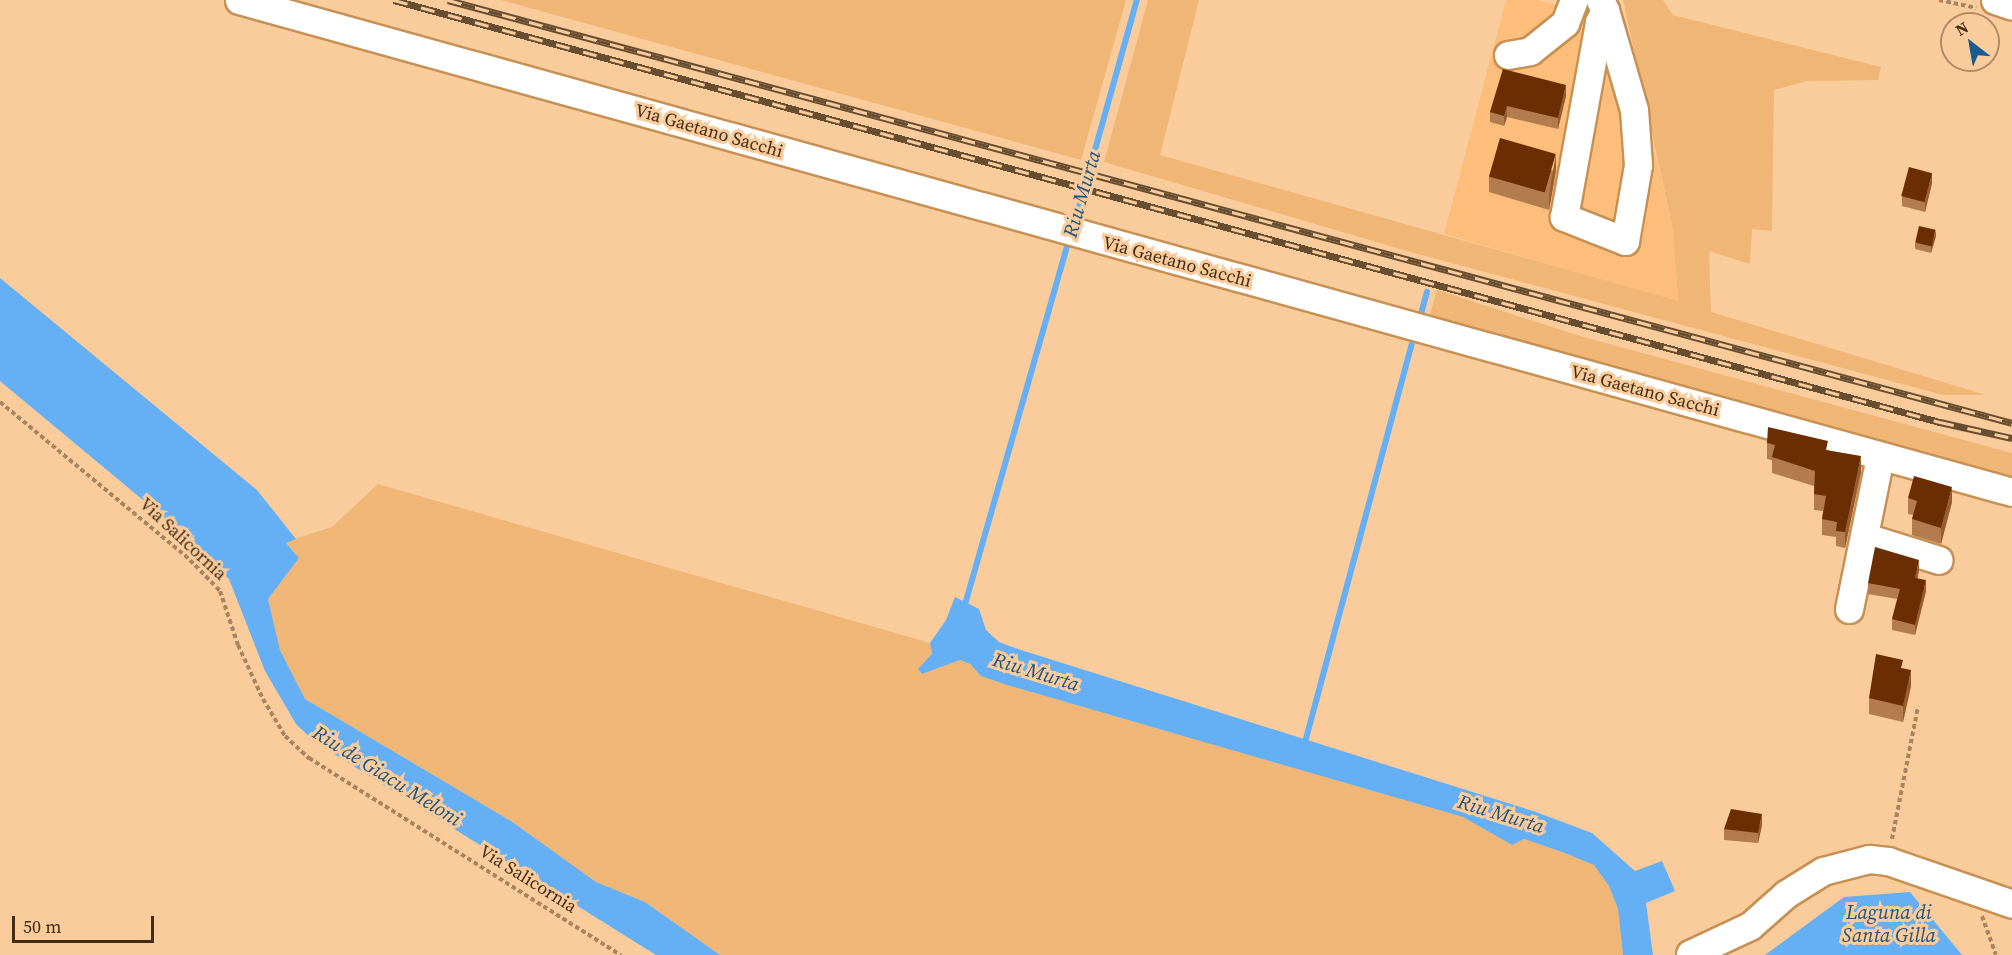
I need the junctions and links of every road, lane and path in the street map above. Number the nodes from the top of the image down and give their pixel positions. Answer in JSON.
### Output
{"nodes":[{"id":1,"x":239,"y":0,"type":"edge"},
{"id":2,"x":1574,"y":0,"type":"edge"},
{"id":3,"x":1995,"y":0,"type":"edge"},
{"id":4,"x":1602,"y":5,"type":"edge"},
{"id":5,"x":2012,"y":6,"type":"edge"},
{"id":6,"x":1508,"y":55,"type":"dead end"},
{"id":7,"x":0,"y":402,"type":"edge"},
{"id":8,"x":1880,"y":456,"type":"junction"},
{"id":9,"x":2012,"y":492,"type":"edge"},
{"id":10,"x":1865,"y":537,"type":"junction"},
{"id":11,"x":1939,"y":560,"type":"dead end"},
{"id":12,"x":1849,"y":609,"type":"dead end"},
{"id":13,"x":1918,"y":707,"type":"dead end"},
{"id":14,"x":1888,"y":861,"type":"junction"},
{"id":15,"x":1972,"y":888,"type":"junction"},
{"id":16,"x":2012,"y":904,"type":"edge"},
{"id":17,"x":1690,"y":954,"type":"edge"},
{"id":18,"x":621,"y":955,"type":"edge"},
{"id":19,"x":1996,"y":955,"type":"edge"}],
"edges":[{"from":1,"to":8,"type":"street","name":"Via Gaetano Sacchi"},
{"from":2,"to":6,"type":"street"},
{"from":3,"to":5,"type":"street"},
{"from":4,"to":4,"type":"street"},
{"from":7,"to":18,"type":"path","name":"Via Salicornia"},
{"from":8,"to":9,"type":"street","name":"Via Gaetano Sacchi"},
{"from":8,"to":10,"type":"street"},
{"from":10,"to":11,"type":"street"},
{"from":10,"to":12,"type":"street"},
{"from":13,"to":14,"type":"path"},
{"from":14,"to":15,"type":"street"},
{"from":14,"to":17,"type":"street"},
{"from":15,"to":16,"type":"street"},
{"from":15,"to":19,"type":"path"}]}
